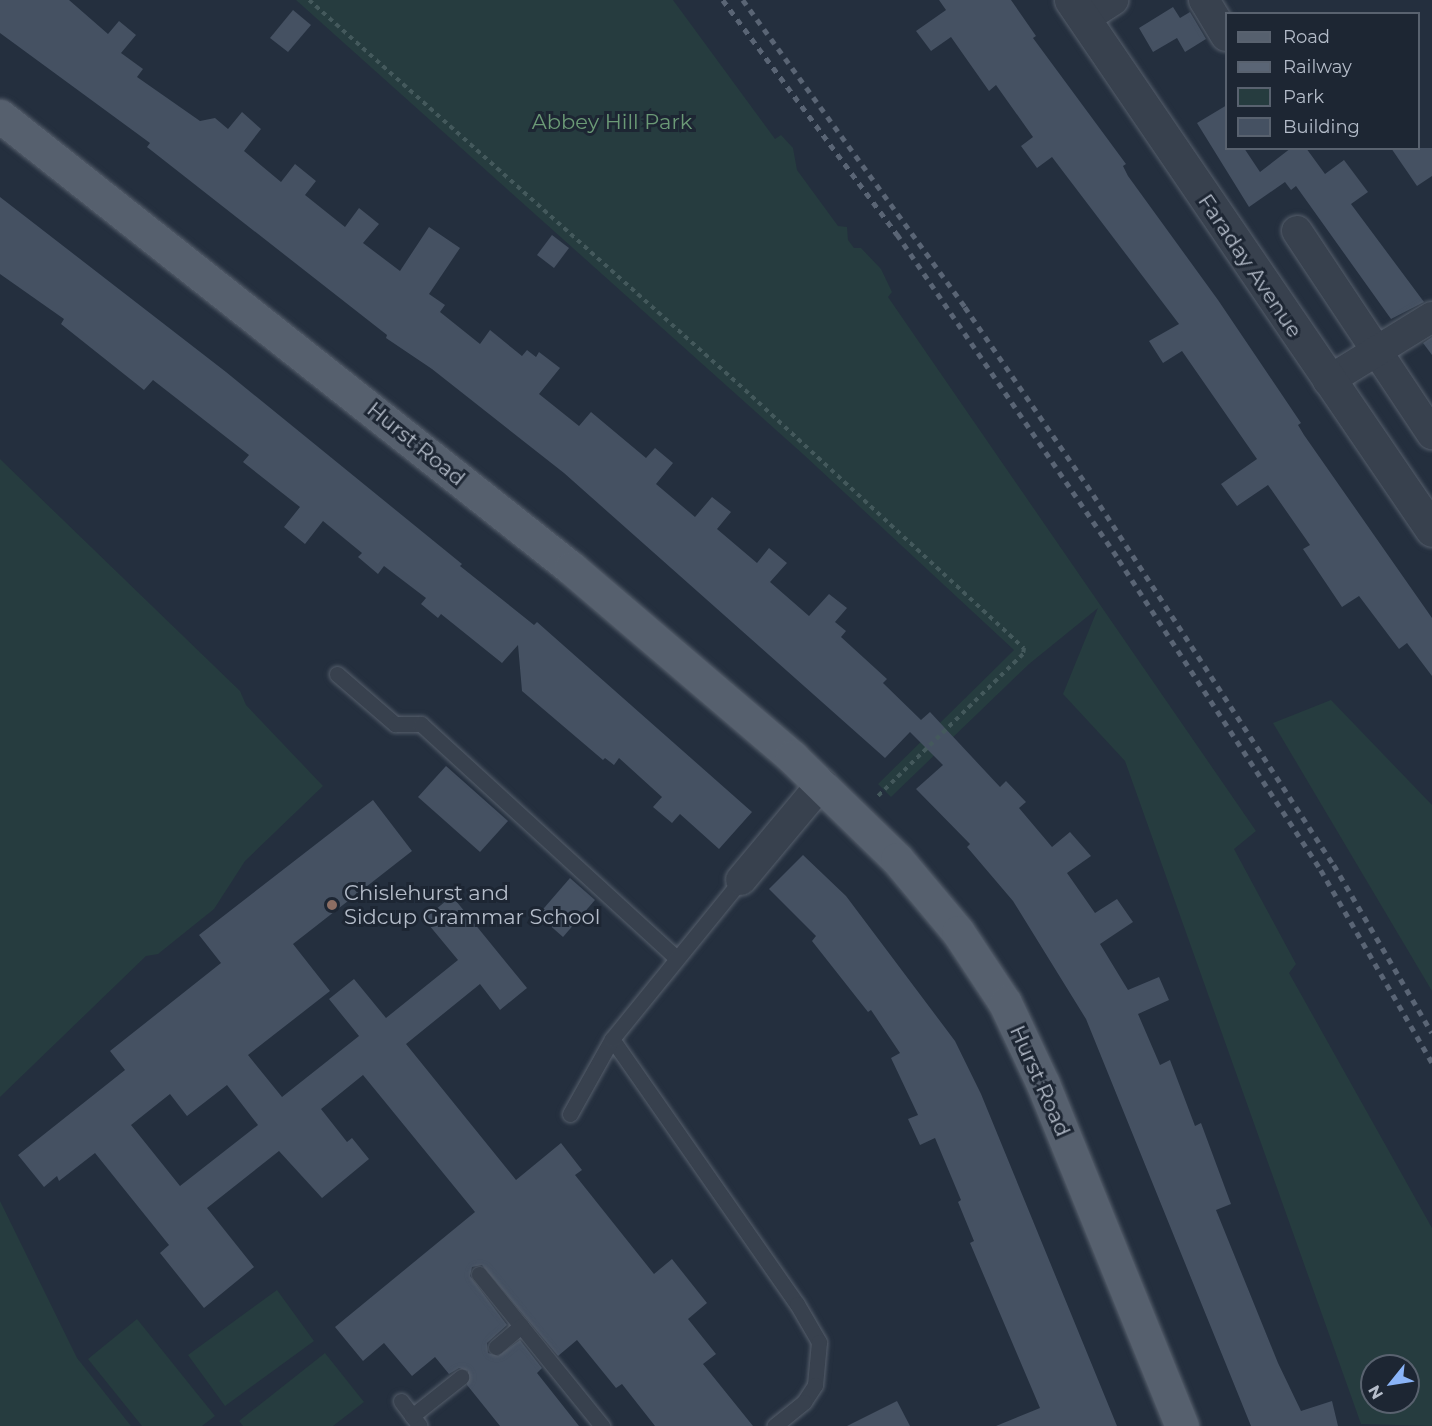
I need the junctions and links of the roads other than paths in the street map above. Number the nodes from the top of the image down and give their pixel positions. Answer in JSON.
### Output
{"nodes":[{"id":1,"x":1113,"y":0,"type":"edge"},
{"id":2,"x":1204,"y":0,"type":"edge"},
{"id":3,"x":1078,"y":9,"type":"edge"},
{"id":4,"x":1225,"y":33,"type":"edge"},
{"id":5,"x":0,"y":116,"type":"edge"},
{"id":6,"x":1297,"y":231,"type":"dead end"},
{"id":7,"x":1432,"y":316,"type":"edge"},
{"id":8,"x":1376,"y":350,"type":"junction"},
{"id":9,"x":1328,"y":381,"type":"junction"},
{"id":10,"x":1432,"y":434,"type":"edge"},
{"id":11,"x":1432,"y":530,"type":"edge"},
{"id":12,"x":337,"y":674,"type":"dead end"},
{"id":13,"x":822,"y":783,"type":"junction"},
{"id":14,"x":741,"y":880,"type":"joint"},
{"id":15,"x":675,"y":957,"type":"junction"},
{"id":16,"x":612,"y":1039,"type":"junction"},
{"id":17,"x":570,"y":1114,"type":"dead end"},
{"id":18,"x":479,"y":1274,"type":"dead end"},
{"id":19,"x":521,"y":1326,"type":"junction"},
{"id":20,"x":496,"y":1347,"type":"dead end"},
{"id":21,"x":461,"y":1377,"type":"dead end"},
{"id":22,"x":401,"y":1401,"type":"dead end"},
{"id":23,"x":416,"y":1421,"type":"edge"},
{"id":24,"x":602,"y":1426,"type":"edge"},
{"id":25,"x":774,"y":1426,"type":"edge"},
{"id":26,"x":1182,"y":1426,"type":"edge"}],
"edges":[{"from":1,"to":3,"type":"street"},
{"from":2,"to":4,"type":"street"},
{"from":3,"to":9,"type":"street","name":"Faraday Avenue"},
{"from":5,"to":13,"type":"main road","name":"Hurst Road"},
{"from":6,"to":8,"type":"street"},
{"from":7,"to":8,"type":"street"},
{"from":8,"to":9,"type":"street"},
{"from":8,"to":10,"type":"street"},
{"from":9,"to":11,"type":"street","name":"Faraday Avenue"},
{"from":12,"to":15,"type":"lane"},
{"from":13,"to":14,"type":"street"},
{"from":13,"to":26,"type":"main road","name":"Hurst Road"},
{"from":14,"to":15,"type":"lane"},
{"from":15,"to":16,"type":"lane"},
{"from":16,"to":17,"type":"lane"},
{"from":16,"to":25,"type":"lane"},
{"from":18,"to":19,"type":"lane"},
{"from":19,"to":20,"type":"lane"},
{"from":19,"to":24,"type":"lane"},
{"from":21,"to":23,"type":"lane"},
{"from":22,"to":23,"type":"lane"}]}
